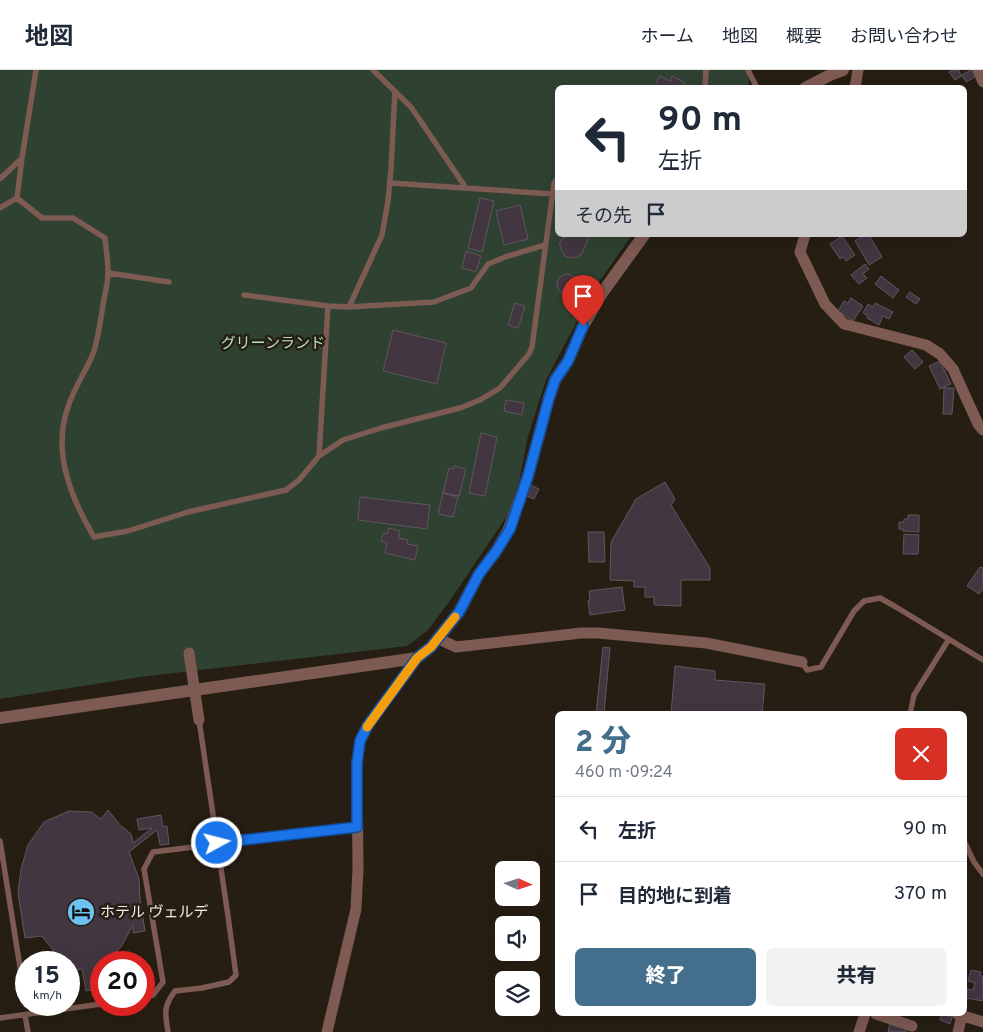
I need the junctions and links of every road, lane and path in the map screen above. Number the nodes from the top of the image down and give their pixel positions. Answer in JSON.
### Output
{"nodes":[{"id":1,"x":36,"y":70,"type":"edge"},
{"id":2,"x":373,"y":70,"type":"edge"},
{"id":3,"x":706,"y":70,"type":"edge"},
{"id":4,"x":748,"y":70,"type":"edge"},
{"id":5,"x":843,"y":70,"type":"edge"},
{"id":6,"x":858,"y":70,"type":"edge"},
{"id":7,"x":978,"y":70,"type":"edge"},
{"id":8,"x":983,"y":82,"type":"edge"},
{"id":9,"x":704,"y":85,"type":"edge"},
{"id":10,"x":756,"y":85,"type":"edge"},
{"id":11,"x":812,"y":85,"type":"edge"},
{"id":12,"x":856,"y":85,"type":"edge"},
{"id":13,"x":395,"y":91,"type":"junction"},
{"id":14,"x":22,"y":158,"type":"junction"},
{"id":15,"x":0,"y":177,"type":"edge"},
{"id":16,"x":555,"y":182,"type":"edge"},
{"id":17,"x":390,"y":183,"type":"junction"},
{"id":18,"x":466,"y":188,"type":"junction"},
{"id":19,"x":553,"y":194,"type":"junction"},
{"id":20,"x":17,"y":198,"type":"junction"},
{"id":21,"x":0,"y":208,"type":"edge"},
{"id":22,"x":643,"y":237,"type":"edge"},
{"id":23,"x":804,"y":237,"type":"edge"},
{"id":24,"x":545,"y":245,"type":"junction"},
{"id":25,"x":108,"y":273,"type":"junction"},
{"id":26,"x":169,"y":282,"type":"dead end"},
{"id":27,"x":244,"y":295,"type":"dead end"},
{"id":28,"x":328,"y":306,"type":"junction"},
{"id":29,"x":349,"y":307,"type":"junction"},
{"id":30,"x":983,"y":430,"type":"edge"},
{"id":31,"x":319,"y":456,"type":"junction"},
{"id":32,"x":438,"y":639,"type":"junction"},
{"id":33,"x":949,"y":639,"type":"junction"},
{"id":34,"x":189,"y":654,"type":"dead end"},
{"id":35,"x":417,"y":658,"type":"junction"},
{"id":36,"x":983,"y":660,"type":"edge"},
{"id":37,"x":802,"y":662,"type":"joint"},
{"id":38,"x":911,"y":711,"type":"edge"},
{"id":39,"x":0,"y":718,"type":"edge"},
{"id":40,"x":199,"y":720,"type":"joint"},
{"id":41,"x":357,"y":827,"type":"junction"},
{"id":42,"x":0,"y":841,"type":"edge"},
{"id":43,"x":217,"y":843,"type":"junction"},
{"id":44,"x":967,"y":847,"type":"edge"},
{"id":45,"x":983,"y":874,"type":"edge"},
{"id":46,"x":17,"y":951,"type":"edge"},
{"id":47,"x":155,"y":992,"type":"edge"},
{"id":48,"x":17,"y":1016,"type":"edge"},
{"id":49,"x":26,"y":1016,"type":"edge"},
{"id":50,"x":864,"y":1016,"type":"edge"},
{"id":51,"x":881,"y":1016,"type":"edge"},
{"id":52,"x":915,"y":1016,"type":"edge"},
{"id":53,"x":960,"y":1016,"type":"edge"},
{"id":54,"x":966,"y":1016,"type":"edge"},
{"id":55,"x":0,"y":1018,"type":"edge"},
{"id":56,"x":983,"y":1022,"type":"edge"},
{"id":57,"x":912,"y":1029,"type":"edge"},
{"id":58,"x":28,"y":1032,"type":"edge"},
{"id":59,"x":168,"y":1032,"type":"edge"},
{"id":60,"x":327,"y":1032,"type":"edge"},
{"id":61,"x":858,"y":1032,"type":"edge"},
{"id":62,"x":958,"y":1032,"type":"edge"}],
"edges":[{"from":1,"to":14,"type":"lane"},
{"from":2,"to":13,"type":"lane"},
{"from":3,"to":9,"type":"lane"},
{"from":4,"to":10,"type":"lane"},
{"from":5,"to":11,"type":"street"},
{"from":6,"to":12,"type":"street"},
{"from":7,"to":8,"type":"street"},
{"from":13,"to":17,"type":"lane"},
{"from":13,"to":18,"type":"lane"},
{"from":14,"to":15,"type":"lane"},
{"from":14,"to":20,"type":"lane"},
{"from":16,"to":19,"type":"lane"},
{"from":17,"to":18,"type":"lane"},
{"from":17,"to":29,"type":"lane"},
{"from":18,"to":19,"type":"lane"},
{"from":19,"to":24,"type":"lane"},
{"from":20,"to":21,"type":"lane"},
{"from":20,"to":25,"type":"lane"},
{"from":22,"to":32,"type":"street"},
{"from":23,"to":30,"type":"street"},
{"from":24,"to":29,"type":"lane"},
{"from":24,"to":31,"type":"lane"},
{"from":25,"to":26,"type":"lane"},
{"from":25,"to":31,"type":"lane"},
{"from":27,"to":28,"type":"lane"},
{"from":28,"to":29,"type":"lane"},
{"from":28,"to":31,"type":"lane"},
{"from":32,"to":35,"type":"street"},
{"from":32,"to":37,"type":"street"},
{"from":33,"to":36,"type":"lane"},
{"from":33,"to":37,"type":"lane"},
{"from":33,"to":38,"type":"lane"},
{"from":34,"to":40,"type":"street","bridge":true},
{"from":35,"to":39,"type":"street"},
{"from":35,"to":41,"type":"street"},
{"from":40,"to":43,"type":"lane"},
{"from":41,"to":43,"type":"lane"},
{"from":41,"to":60,"type":"street"},
{"from":42,"to":46,"type":"lane"},
{"from":43,"to":47,"type":"lane"},
{"from":43,"to":59,"type":"lane"},
{"from":44,"to":45,"type":"lane"},
{"from":48,"to":55,"type":"lane"},
{"from":49,"to":58,"type":"lane"},
{"from":50,"to":61,"type":"street"},
{"from":51,"to":57,"type":"street"},
{"from":52,"to":57,"type":"street"},
{"from":53,"to":62,"type":"street"},
{"from":54,"to":56,"type":"street"}]}
